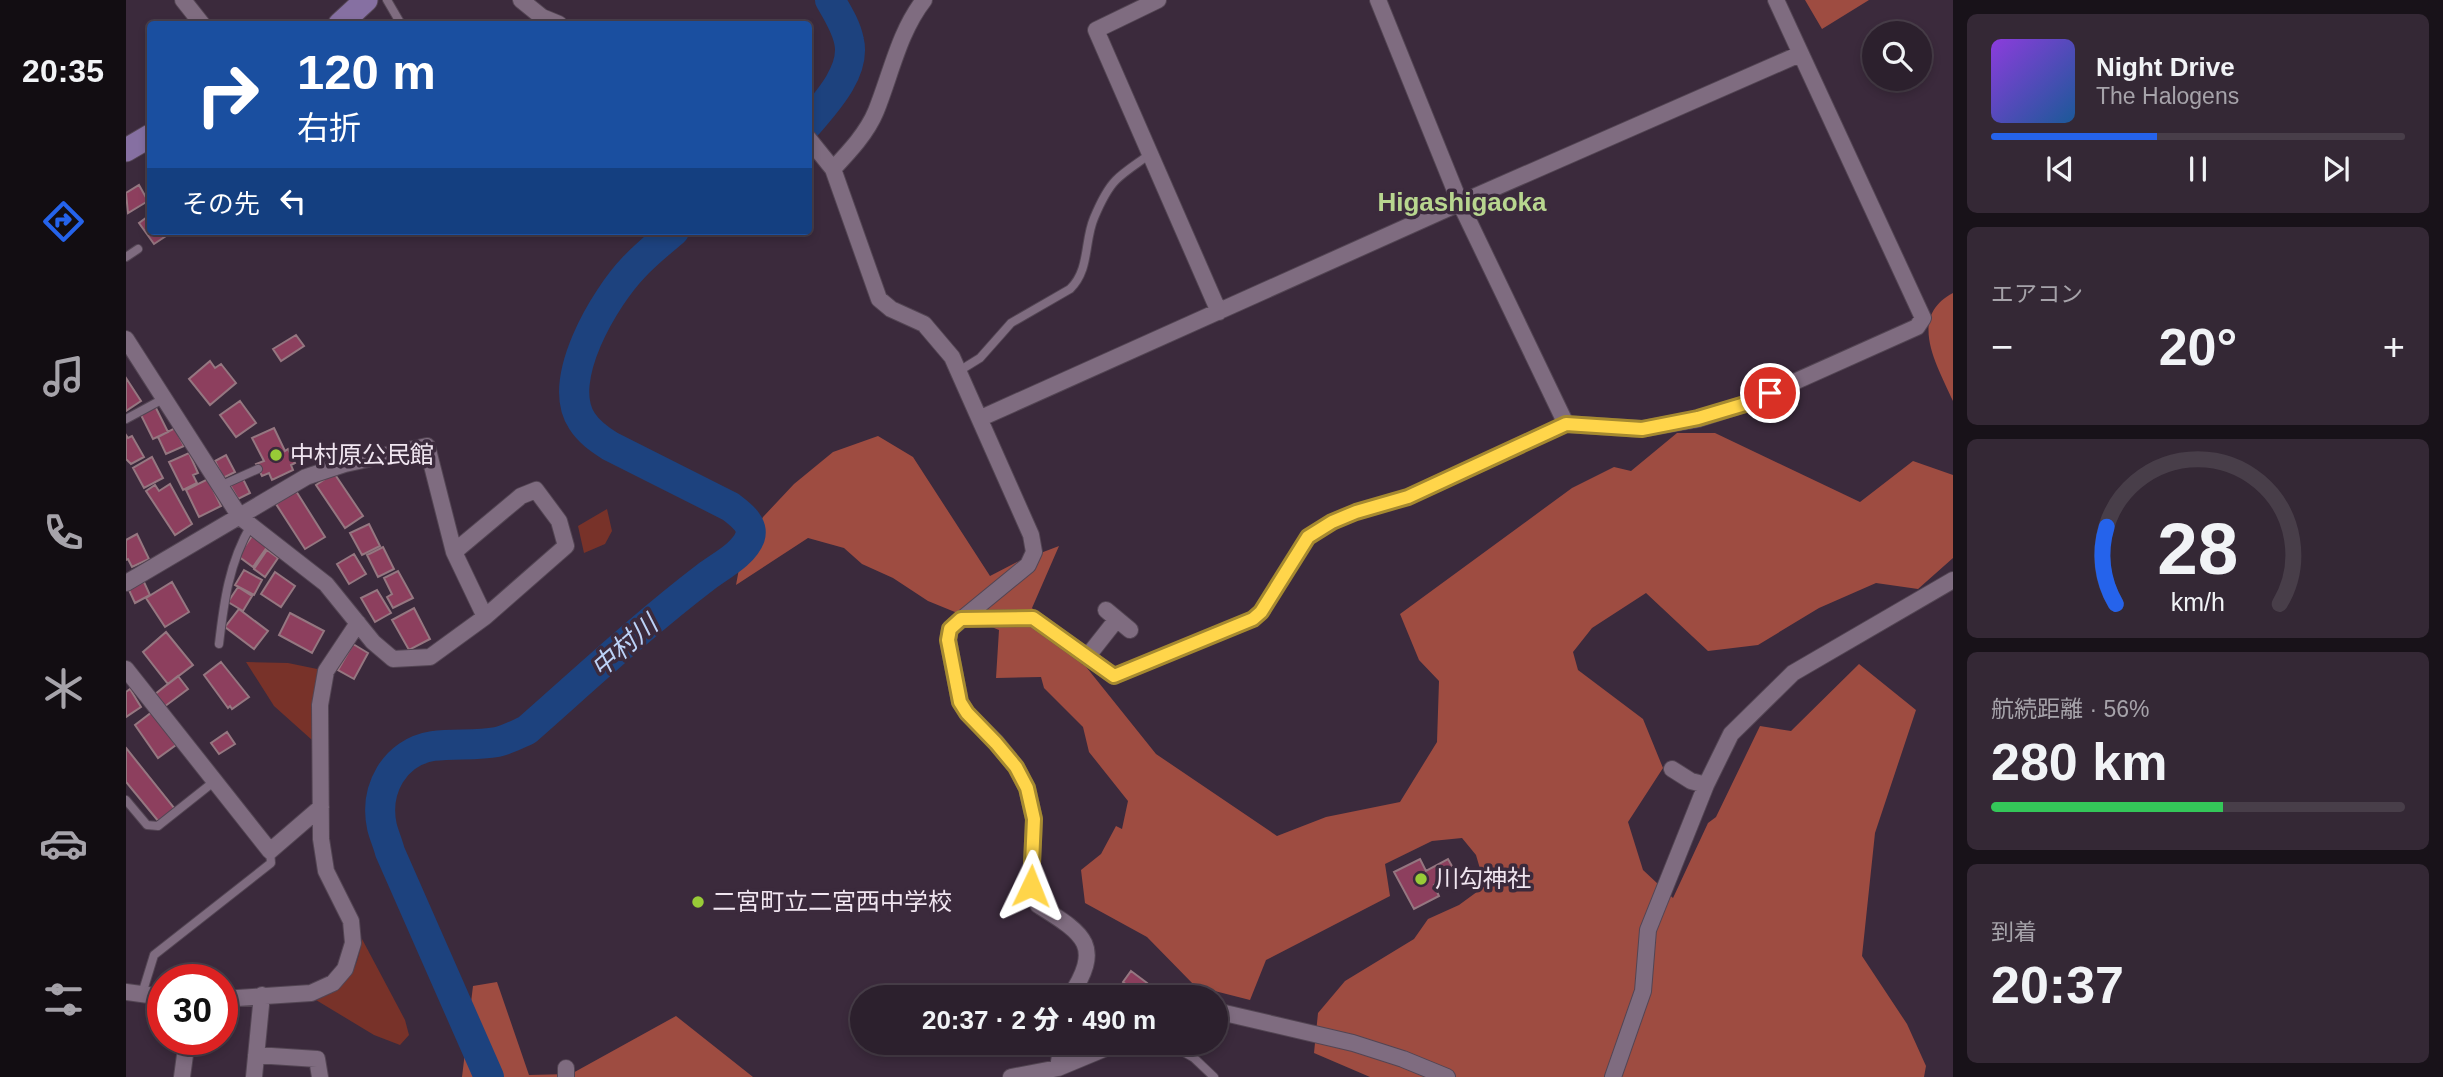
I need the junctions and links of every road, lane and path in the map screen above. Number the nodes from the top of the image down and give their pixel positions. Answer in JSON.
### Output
{"nodes":[{"id":1,"x":183,"y":0,"type":"edge"},
{"id":2,"x":366,"y":0,"type":"edge"},
{"id":3,"x":387,"y":0,"type":"edge"},
{"id":4,"x":521,"y":0,"type":"edge"},
{"id":5,"x":924,"y":0,"type":"edge"},
{"id":6,"x":1158,"y":0,"type":"edge"},
{"id":7,"x":1378,"y":0,"type":"edge"},
{"id":8,"x":1776,"y":0,"type":"edge"},
{"id":9,"x":200,"y":21,"type":"edge"},
{"id":10,"x":343,"y":21,"type":"edge"},
{"id":11,"x":399,"y":21,"type":"edge"},
{"id":12,"x":537,"y":21,"type":"edge"},
{"id":13,"x":1800,"y":54,"type":"junction"},
{"id":14,"x":147,"y":138,"type":"edge"},
{"id":15,"x":812,"y":143,"type":"edge"},
{"id":16,"x":126,"y":150,"type":"edge"},
{"id":17,"x":1151,"y":153,"type":"junction"},
{"id":18,"x":830,"y":163,"type":"junction"},
{"id":19,"x":1460,"y":203,"type":"junction"},
{"id":20,"x":138,"y":249,"type":"dead end"},
{"id":21,"x":126,"y":257,"type":"edge"},
{"id":22,"x":1219,"y":312,"type":"junction"},
{"id":23,"x":126,"y":339,"type":"edge"},
{"id":24,"x":959,"y":371,"type":"junction"},
{"id":25,"x":165,"y":398,"type":"junction"},
{"id":26,"x":981,"y":418,"type":"junction"},
{"id":27,"x":126,"y":419,"type":"edge"},
{"id":28,"x":1566,"y":424,"type":"junction"},
{"id":29,"x":258,"y":468,"type":"dead end"},
{"id":30,"x":220,"y":486,"type":"junction"},
{"id":31,"x":246,"y":521,"type":"junction"},
{"id":32,"x":454,"y":552,"type":"junction"},
{"id":33,"x":1953,"y":580,"type":"edge"},
{"id":34,"x":126,"y":582,"type":"edge"},
{"id":35,"x":485,"y":617,"type":"junction"},
{"id":36,"x":961,"y":619,"type":"junction"},
{"id":37,"x":358,"y":624,"type":"junction"},
{"id":38,"x":1130,"y":630,"type":"dead end"},
{"id":39,"x":219,"y":643,"type":"dead end"},
{"id":40,"x":1087,"y":657,"type":"junction"},
{"id":41,"x":126,"y":669,"type":"edge"},
{"id":42,"x":1114,"y":676,"type":"joint"},
{"id":43,"x":1672,"y":769,"type":"dead end"},
{"id":44,"x":216,"y":780,"type":"junction"},
{"id":45,"x":1706,"y":785,"type":"junction"},
{"id":46,"x":126,"y":800,"type":"edge"},
{"id":47,"x":321,"y":807,"type":"junction"},
{"id":48,"x":270,"y":851,"type":"junction"},
{"id":49,"x":1077,"y":985,"type":"edge"},
{"id":50,"x":134,"y":993,"type":"edge"},
{"id":51,"x":262,"y":995,"type":"junction"},
{"id":52,"x":238,"y":997,"type":"edge"},
{"id":53,"x":1228,"y":1014,"type":"edge"},
{"id":54,"x":185,"y":1055,"type":"edge"},
{"id":55,"x":256,"y":1055,"type":"junction"},
{"id":56,"x":1060,"y":1055,"type":"edge"},
{"id":57,"x":1089,"y":1055,"type":"edge"},
{"id":58,"x":1189,"y":1055,"type":"edge"},
{"id":59,"x":1058,"y":1068,"type":"junction"},
{"id":60,"x":182,"y":1077,"type":"edge"},
{"id":61,"x":254,"y":1077,"type":"edge"},
{"id":62,"x":320,"y":1077,"type":"edge"},
{"id":63,"x":1011,"y":1077,"type":"edge"},
{"id":64,"x":1214,"y":1077,"type":"edge"},
{"id":65,"x":1447,"y":1077,"type":"edge"},
{"id":66,"x":1614,"y":1077,"type":"edge"}],
"edges":[{"from":1,"to":9,"type":"street"},
{"from":2,"to":10,"type":"main road"},
{"from":3,"to":11,"type":"lane"},
{"from":4,"to":12,"type":"street"},
{"from":5,"to":18,"type":"street"},
{"from":6,"to":17,"type":"street"},
{"from":7,"to":19,"type":"street"},
{"from":8,"to":13,"type":"street"},
{"from":13,"to":19,"type":"street"},
{"from":13,"to":28,"type":"street"},
{"from":14,"to":16,"type":"main road"},
{"from":15,"to":18,"type":"street"},
{"from":17,"to":22,"type":"street"},
{"from":17,"to":24,"type":"lane"},
{"from":18,"to":24,"type":"street"},
{"from":19,"to":22,"type":"street"},
{"from":19,"to":28,"type":"street"},
{"from":20,"to":21,"type":"lane"},
{"from":22,"to":26,"type":"street"},
{"from":23,"to":25,"type":"street"},
{"from":24,"to":26,"type":"street"},
{"from":25,"to":27,"type":"lane"},
{"from":25,"to":30,"type":"street"},
{"from":26,"to":36,"type":"street"},
{"from":28,"to":42,"type":"lane"},
{"from":29,"to":30,"type":"lane"},
{"from":30,"to":31,"type":"street"},
{"from":31,"to":32,"type":"street"},
{"from":31,"to":34,"type":"street"},
{"from":31,"to":37,"type":"street"},
{"from":31,"to":39,"type":"lane"},
{"from":32,"to":35,"type":"street"},
{"from":32,"to":35,"type":"street"},
{"from":33,"to":45,"type":"street"},
{"from":35,"to":37,"type":"street"},
{"from":36,"to":40,"type":"street"},
{"from":36,"to":49,"type":"street"},
{"from":37,"to":47,"type":"street"},
{"from":38,"to":40,"type":"street"},
{"from":40,"to":42,"type":"street"},
{"from":41,"to":44,"type":"street"},
{"from":43,"to":45,"type":"street"},
{"from":44,"to":46,"type":"lane"},
{"from":44,"to":48,"type":"street"},
{"from":45,"to":66,"type":"street"},
{"from":47,"to":48,"type":"street"},
{"from":47,"to":51,"type":"street"},
{"from":48,"to":50,"type":"lane"},
{"from":51,"to":52,"type":"street"},
{"from":51,"to":55,"type":"street"},
{"from":53,"to":65,"type":"street"},
{"from":54,"to":60,"type":"street"},
{"from":55,"to":61,"type":"street"},
{"from":55,"to":62,"type":"street"},
{"from":56,"to":59,"type":"street"},
{"from":57,"to":59,"type":"street"},
{"from":58,"to":64,"type":"lane"},
{"from":59,"to":63,"type":"street"}]}
